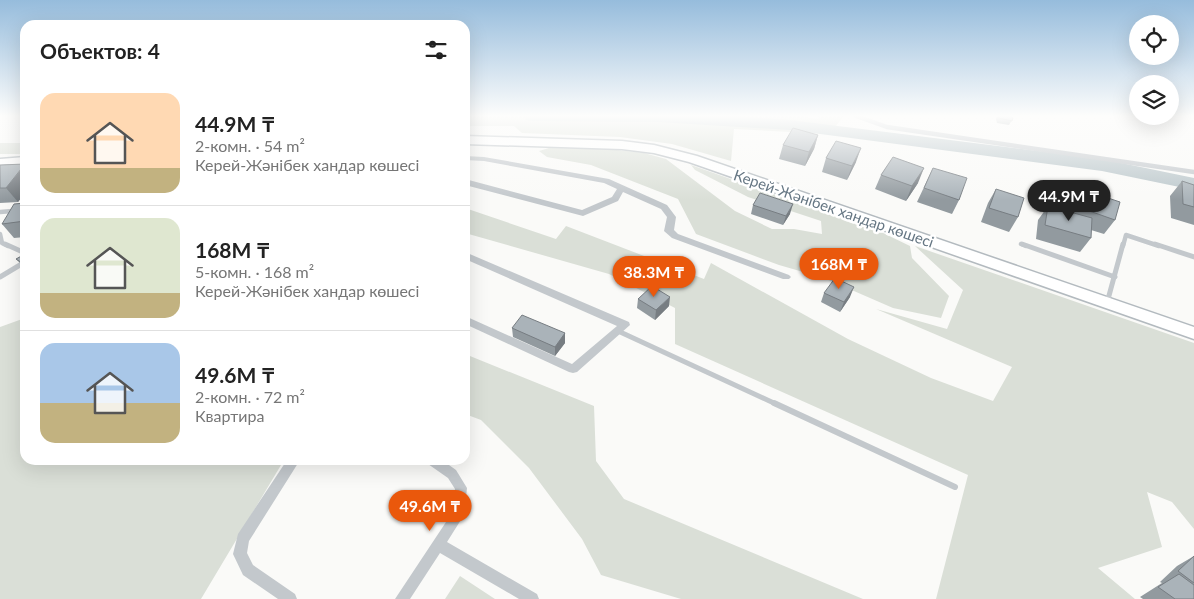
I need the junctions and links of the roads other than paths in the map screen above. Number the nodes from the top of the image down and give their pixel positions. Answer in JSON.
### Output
{"nodes":[{"id":1,"x":568,"y":144,"type":"edge"},
{"id":2,"x":1003,"y":144,"type":"edge"},
{"id":3,"x":470,"y":158,"type":"edge"},
{"id":4,"x":20,"y":162,"type":"edge"},
{"id":5,"x":0,"y":163,"type":"edge"},
{"id":6,"x":1194,"y":172,"type":"edge"},
{"id":7,"x":470,"y":183,"type":"edge"},
{"id":8,"x":621,"y":189,"type":"junction"},
{"id":9,"x":20,"y":210,"type":"edge"},
{"id":10,"x":15,"y":211,"type":"junction"},
{"id":11,"x":0,"y":212,"type":"edge"},
{"id":12,"x":10,"y":218,"type":"edge"},
{"id":13,"x":0,"y":234,"type":"edge"},
{"id":14,"x":1020,"y":244,"type":"dead end"},
{"id":15,"x":20,"y":251,"type":"edge"},
{"id":16,"x":470,"y":257,"type":"edge"},
{"id":17,"x":1194,"y":257,"type":"edge"},
{"id":18,"x":20,"y":265,"type":"edge"},
{"id":19,"x":0,"y":277,"type":"edge"},
{"id":20,"x":786,"y":277,"type":"dead end"},
{"id":21,"x":1115,"y":277,"type":"junction"},
{"id":22,"x":1107,"y":303,"type":"junction"},
{"id":23,"x":470,"y":322,"type":"edge"},
{"id":24,"x":618,"y":331,"type":"junction"},
{"id":25,"x":1194,"y":333,"type":"edge"},
{"id":26,"x":291,"y":465,"type":"edge"},
{"id":27,"x":439,"y":465,"type":"edge"},
{"id":28,"x":956,"y":487,"type":"dead end"},
{"id":29,"x":438,"y":545,"type":"junction"},
{"id":30,"x":290,"y":599,"type":"edge"},
{"id":31,"x":402,"y":599,"type":"edge"},
{"id":32,"x":532,"y":599,"type":"edge"}],
"edges":[{"from":1,"to":22,"type":"main road","name":"Керей-Жәнібек хандар көшесі"},
{"from":2,"to":6,"type":"lane"},
{"from":3,"to":8,"type":"street"},
{"from":4,"to":5,"type":"main road"},
{"from":7,"to":8,"type":"street"},
{"from":8,"to":20,"type":"street"},
{"from":9,"to":10,"type":"lane"},
{"from":10,"to":11,"type":"lane"},
{"from":10,"to":12,"type":"lane"},
{"from":13,"to":15,"type":"lane"},
{"from":14,"to":21,"type":"lane"},
{"from":16,"to":24,"type":"street"},
{"from":17,"to":21,"type":"lane"},
{"from":18,"to":19,"type":"lane"},
{"from":21,"to":22,"type":"lane"},
{"from":22,"to":25,"type":"main road","name":"Керей-Жәнібек хандар көшесі"},
{"from":23,"to":24,"type":"street"},
{"from":24,"to":28,"type":"lane"},
{"from":26,"to":30,"type":"street"},
{"from":27,"to":29,"type":"street"},
{"from":29,"to":31,"type":"street"},
{"from":29,"to":32,"type":"street"}]}
